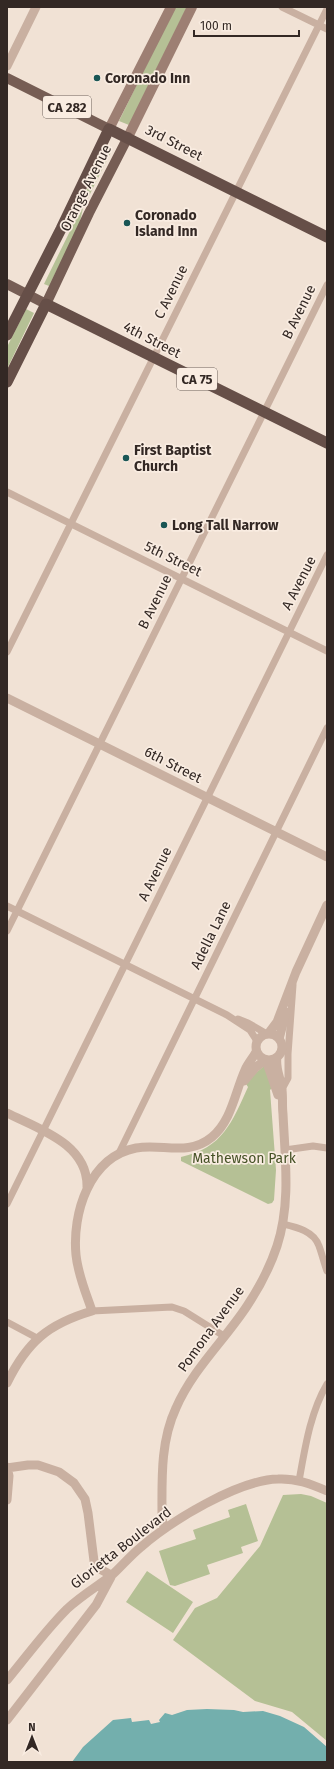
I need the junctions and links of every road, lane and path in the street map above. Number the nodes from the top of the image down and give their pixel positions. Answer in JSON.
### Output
{"nodes":[{"id":1,"x":36,"y":7,"type":"edge"},
{"id":2,"x":171,"y":7,"type":"edge"},
{"id":3,"x":192,"y":7,"type":"edge"},
{"id":4,"x":282,"y":7,"type":"edge"},
{"id":5,"x":327,"y":9,"type":"edge"},
{"id":6,"x":319,"y":25,"type":"junction"},
{"id":7,"x":327,"y":29,"type":"edge"},
{"id":8,"x":7,"y":66,"type":"edge"},
{"id":9,"x":7,"y":78,"type":"edge"},
{"id":10,"x":109,"y":129,"type":"junction"},
{"id":11,"x":128,"y":137,"type":"junction"},
{"id":12,"x":236,"y":191,"type":"junction"},
{"id":13,"x":327,"y":236,"type":"edge"},
{"id":14,"x":7,"y":284,"type":"edge"},
{"id":15,"x":327,"y":284,"type":"edge"},
{"id":16,"x":27,"y":294,"type":"junction"},
{"id":17,"x":46,"y":304,"type":"junction"},
{"id":18,"x":7,"y":335,"type":"edge"},
{"id":19,"x":154,"y":358,"type":"junction"},
{"id":20,"x":7,"y":382,"type":"edge"},
{"id":21,"x":264,"y":412,"type":"junction"},
{"id":22,"x":327,"y":443,"type":"edge"},
{"id":23,"x":7,"y":492,"type":"edge"},
{"id":24,"x":71,"y":523,"type":"junction"},
{"id":25,"x":327,"y":555,"type":"edge"},
{"id":26,"x":182,"y":578,"type":"junction"},
{"id":27,"x":289,"y":632,"type":"junction"},
{"id":28,"x":327,"y":651,"type":"edge"},
{"id":29,"x":7,"y":652,"type":"edge"},
{"id":30,"x":7,"y":698,"type":"edge"},
{"id":31,"x":327,"y":728,"type":"edge"},
{"id":32,"x":99,"y":744,"type":"junction"},
{"id":33,"x":207,"y":798,"type":"junction"},
{"id":34,"x":277,"y":832,"type":"junction"},
{"id":35,"x":327,"y":857,"type":"edge"},
{"id":36,"x":327,"y":905,"type":"edge"},
{"id":37,"x":7,"y":906,"type":"edge"},
{"id":38,"x":17,"y":911,"type":"junction"},
{"id":39,"x":7,"y":931,"type":"edge"},
{"id":40,"x":126,"y":965,"type":"junction"},
{"id":41,"x":293,"y":980,"type":"junction"},
{"id":42,"x":194,"y":999,"type":"junction"},
{"id":43,"x":227,"y":1015,"type":"junction"},
{"id":44,"x":267,"y":1034,"type":"junction"},
{"id":45,"x":279,"y":1039,"type":"junction"},
{"id":46,"x":257,"y":1041,"type":"junction"},
{"id":47,"x":256,"y":1052,"type":"junction"},
{"id":48,"x":277,"y":1057,"type":"junction"},
{"id":49,"x":265,"y":1060,"type":"junction"},
{"id":50,"x":239,"y":1087,"type":"junction"},
{"id":51,"x":282,"y":1090,"type":"junction"},
{"id":52,"x":282,"y":1112,"type":"junction"},
{"id":53,"x":7,"y":1113,"type":"edge"},
{"id":54,"x":43,"y":1131,"type":"junction"},
{"id":55,"x":327,"y":1148,"type":"edge"},
{"id":56,"x":285,"y":1150,"type":"junction"},
{"id":57,"x":119,"y":1153,"type":"junction"},
{"id":58,"x":87,"y":1190,"type":"junction"},
{"id":59,"x":7,"y":1204,"type":"edge"},
{"id":60,"x":282,"y":1224,"type":"junction"},
{"id":61,"x":327,"y":1271,"type":"edge"},
{"id":62,"x":92,"y":1311,"type":"junction"},
{"id":63,"x":7,"y":1322,"type":"edge"},
{"id":64,"x":224,"y":1336,"type":"junction"},
{"id":65,"x":37,"y":1338,"type":"junction"},
{"id":66,"x":7,"y":1383,"type":"edge"},
{"id":67,"x":327,"y":1384,"type":"edge"},
{"id":68,"x":7,"y":1468,"type":"edge"},
{"id":69,"x":299,"y":1481,"type":"junction"},
{"id":70,"x":327,"y":1492,"type":"edge"},
{"id":71,"x":7,"y":1500,"type":"edge"},
{"id":72,"x":164,"y":1529,"type":"junction"},
{"id":73,"x":111,"y":1575,"type":"junction"},
{"id":74,"x":7,"y":1680,"type":"edge"},
{"id":75,"x":7,"y":1720,"type":"edge"}],
"edges":[{"from":1,"to":8,"type":"street"},
{"from":2,"to":10,"type":"main road","name":"Orange Avenue"},
{"from":3,"to":11,"type":"main road","name":"Orange Avenue"},
{"from":4,"to":6,"type":"street"},
{"from":5,"to":6,"type":"street","name":"C Avenue"},
{"from":6,"to":7,"type":"street"},
{"from":6,"to":12,"type":"street","name":"C Avenue"},
{"from":9,"to":10,"type":"main road","name":"3rd Street","number":"CA 282"},
{"from":10,"to":11,"type":"highway","name":"3rd Street"},
{"from":10,"to":16,"type":"highway","name":"Orange Avenue"},
{"from":11,"to":12,"type":"highway","name":"3rd Street"},
{"from":11,"to":17,"type":"main road","name":"Orange Avenue"},
{"from":12,"to":13,"type":"highway","name":"3rd Street"},
{"from":12,"to":19,"type":"street","name":"C Avenue"},
{"from":14,"to":16,"type":"main road","name":"4th Street"},
{"from":15,"to":21,"type":"street","name":"B Avenue"},
{"from":16,"to":17,"type":"main road","name":"4th Street"},
{"from":16,"to":18,"type":"highway","name":"Orange Avenue"},
{"from":17,"to":19,"type":"highway","name":"4th Street","number":"CA 75"},
{"from":17,"to":20,"type":"highway","name":"Orange Avenue"},
{"from":19,"to":21,"type":"highway","name":"4th Street","number":"CA 75"},
{"from":19,"to":24,"type":"street","name":"C Avenue"},
{"from":21,"to":22,"type":"highway","name":"4th Street","number":"CA 75"},
{"from":21,"to":26,"type":"street","name":"B Avenue"},
{"from":23,"to":24,"type":"street","name":"5th Street"},
{"from":24,"to":26,"type":"street","name":"5th Street"},
{"from":24,"to":29,"type":"street","name":"C Avenue"},
{"from":25,"to":27,"type":"street","name":"A Avenue"},
{"from":26,"to":27,"type":"street","name":"5th Street"},
{"from":26,"to":32,"type":"street","name":"B Avenue"},
{"from":27,"to":28,"type":"street","name":"5th Street"},
{"from":27,"to":33,"type":"street","name":"A Avenue"},
{"from":30,"to":32,"type":"street","name":"6th Street"},
{"from":31,"to":34,"type":"street","name":"Adella Lane"},
{"from":32,"to":33,"type":"street","name":"6th Street"},
{"from":32,"to":38,"type":"street","name":"B Avenue"},
{"from":33,"to":34,"type":"street","name":"6th Street"},
{"from":33,"to":40,"type":"street","name":"A Avenue"},
{"from":34,"to":35,"type":"street","name":"6th Street"},
{"from":34,"to":42,"type":"street","name":"Adella Lane"},
{"from":36,"to":41,"type":"street","name":"Pomona Avenue"},
{"from":37,"to":38,"type":"street"},
{"from":38,"to":39,"type":"street","name":"B Avenue"},
{"from":38,"to":40,"type":"street"},
{"from":40,"to":42,"type":"street"},
{"from":40,"to":54,"type":"street","name":"A Avenue"},
{"from":41,"to":44,"type":"street","name":"Pomona Avenue"},
{"from":41,"to":45,"type":"street"},
{"from":41,"to":51,"type":"street","name":"Pomona Avenue"},
{"from":42,"to":43,"type":"street"},
{"from":42,"to":57,"type":"street","name":"Adella Lane"},
{"from":43,"to":44,"type":"street"},
{"from":43,"to":46,"type":"street"},
{"from":44,"to":45,"type":"street"},
{"from":44,"to":46,"type":"street","name":"Pomona Avenue"},
{"from":45,"to":48,"type":"street"},
{"from":46,"to":47,"type":"street"},
{"from":47,"to":49,"type":"street"},
{"from":47,"to":50,"type":"street"},
{"from":48,"to":49,"type":"street"},
{"from":48,"to":51,"type":"street"},
{"from":49,"to":50,"type":"street"},
{"from":49,"to":52,"type":"street"},
{"from":50,"to":57,"type":"street"},
{"from":51,"to":52,"type":"street","name":"Pomona Avenue"},
{"from":52,"to":56,"type":"street","name":"Pomona Avenue"},
{"from":53,"to":54,"type":"street"},
{"from":54,"to":58,"type":"street"},
{"from":54,"to":59,"type":"street","name":"A Avenue"},
{"from":55,"to":56,"type":"street"},
{"from":56,"to":60,"type":"street","name":"Pomona Avenue"},
{"from":57,"to":58,"type":"street"},
{"from":58,"to":62,"type":"street"},
{"from":60,"to":61,"type":"street"},
{"from":60,"to":64,"type":"street","name":"Pomona Avenue"},
{"from":62,"to":64,"type":"street"},
{"from":62,"to":65,"type":"street"},
{"from":63,"to":65,"type":"street"},
{"from":64,"to":72,"type":"street","name":"Pomona Avenue"},
{"from":65,"to":66,"type":"street"},
{"from":67,"to":69,"type":"street"},
{"from":68,"to":71,"type":"street"},
{"from":68,"to":73,"type":"street"},
{"from":69,"to":70,"type":"street","name":"Glorietta Boulevard"},
{"from":69,"to":72,"type":"street","name":"Glorietta Boulevard"},
{"from":72,"to":73,"type":"street","name":"Glorietta Boulevard"},
{"from":73,"to":74,"type":"street","name":"Glorietta Boulevard"},
{"from":73,"to":75,"type":"street"}]}
